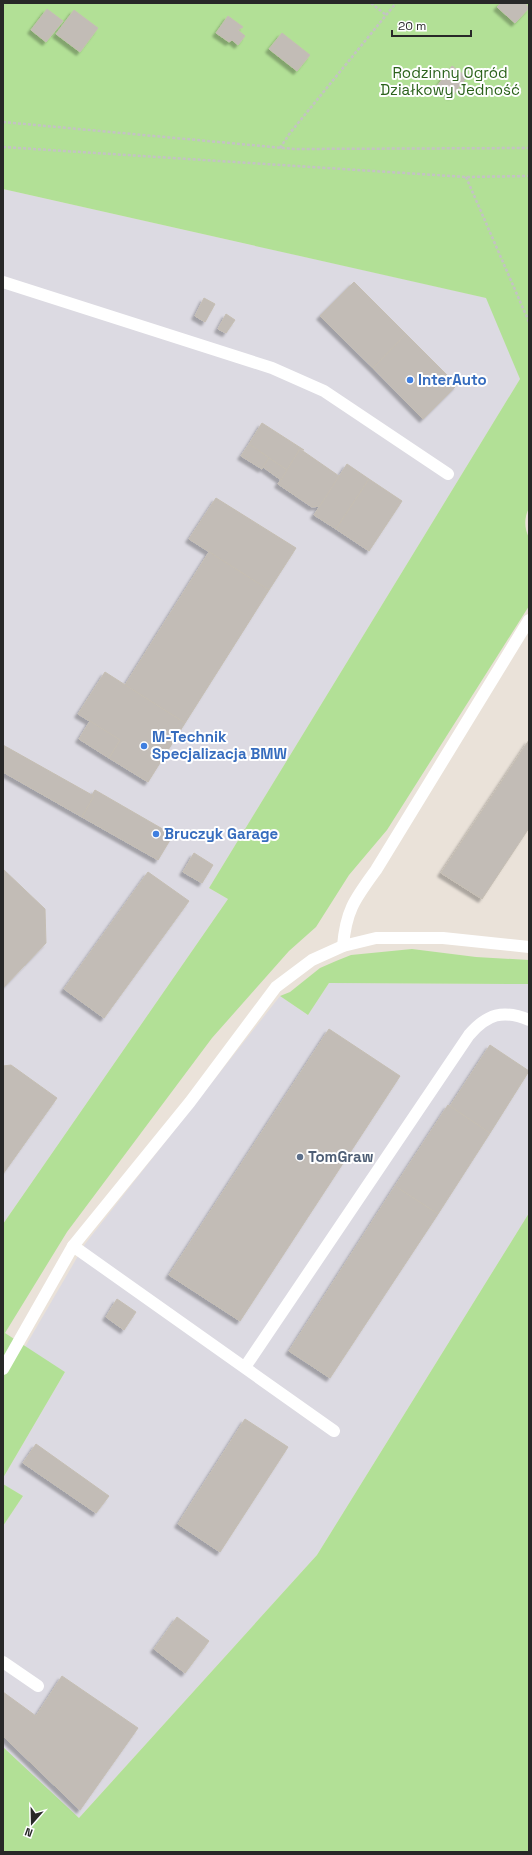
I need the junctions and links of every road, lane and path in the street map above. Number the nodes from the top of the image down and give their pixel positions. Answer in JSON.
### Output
{"nodes":[{"id":1,"x":371,"y":3,"type":"edge"},
{"id":2,"x":396,"y":3,"type":"edge"},
{"id":3,"x":386,"y":15,"type":"junction"},
{"id":4,"x":3,"y":122,"type":"edge"},
{"id":5,"x":3,"y":147,"type":"edge"},
{"id":6,"x":280,"y":148,"type":"junction"},
{"id":7,"x":529,"y":148,"type":"edge"},
{"id":8,"x":529,"y":176,"type":"edge"},
{"id":9,"x":466,"y":177,"type":"junction"},
{"id":10,"x":3,"y":282,"type":"edge"},
{"id":11,"x":529,"y":322,"type":"edge"},
{"id":12,"x":448,"y":474,"type":"dead end"},
{"id":13,"x":529,"y":620,"type":"edge"},
{"id":14,"x":343,"y":946,"type":"junction"},
{"id":15,"x":529,"y":947,"type":"edge"},
{"id":16,"x":529,"y":1020,"type":"edge"},
{"id":17,"x":73,"y":1246,"type":"junction"},
{"id":18,"x":245,"y":1367,"type":"junction"},
{"id":19,"x":3,"y":1370,"type":"edge"},
{"id":20,"x":334,"y":1432,"type":"dead end"},
{"id":21,"x":3,"y":1662,"type":"edge"},
{"id":22,"x":38,"y":1686,"type":"dead end"}],
"edges":[{"from":1,"to":3,"type":"path"},
{"from":2,"to":3,"type":"path"},
{"from":3,"to":6,"type":"path"},
{"from":4,"to":6,"type":"path"},
{"from":5,"to":9,"type":"path"},
{"from":6,"to":7,"type":"path"},
{"from":8,"to":9,"type":"path"},
{"from":9,"to":11,"type":"path"},
{"from":10,"to":12,"type":"lane"},
{"from":13,"to":14,"type":"lane"},
{"from":14,"to":15,"type":"lane"},
{"from":14,"to":17,"type":"lane"},
{"from":16,"to":18,"type":"lane"},
{"from":17,"to":18,"type":"lane"},
{"from":17,"to":19,"type":"lane"},
{"from":18,"to":20,"type":"lane"},
{"from":21,"to":22,"type":"lane"}]}
